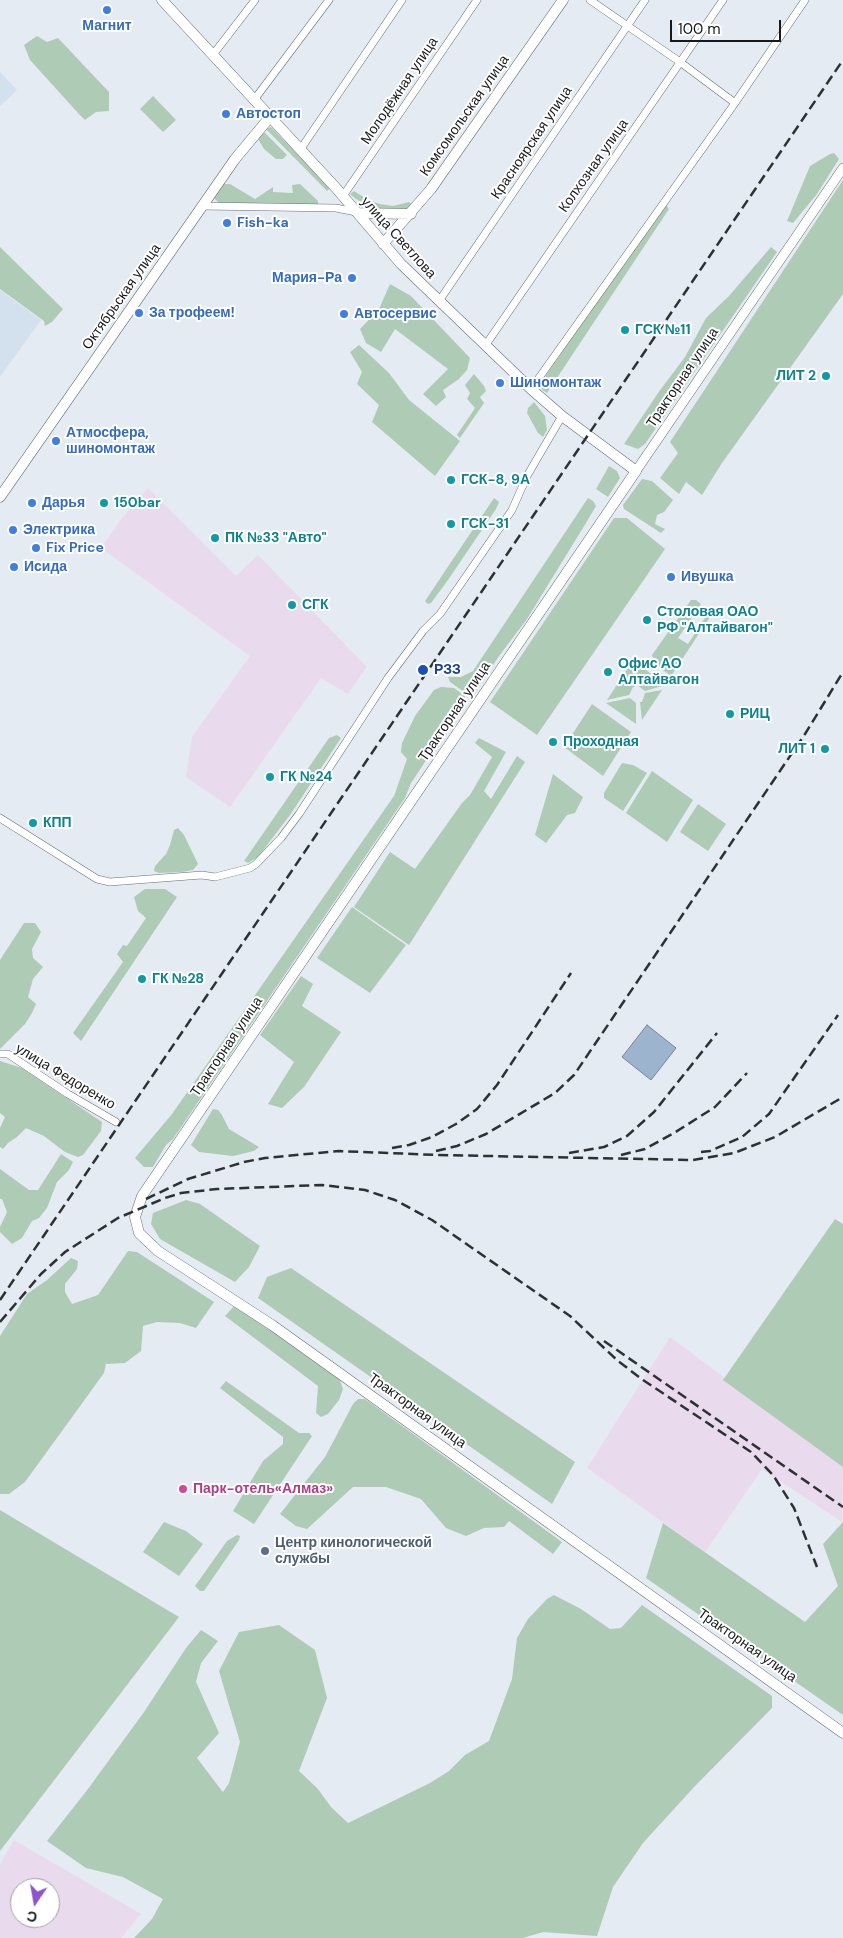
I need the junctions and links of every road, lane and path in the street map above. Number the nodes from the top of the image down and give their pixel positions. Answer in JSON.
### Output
{"nodes":[{"id":1,"x":162,"y":0,"type":"edge"},
{"id":2,"x":255,"y":0,"type":"edge"},
{"id":3,"x":329,"y":0,"type":"edge"},
{"id":4,"x":402,"y":0,"type":"edge"},
{"id":5,"x":477,"y":0,"type":"edge"},
{"id":6,"x":563,"y":0,"type":"edge"},
{"id":7,"x":590,"y":0,"type":"edge"},
{"id":8,"x":645,"y":0,"type":"edge"},
{"id":9,"x":723,"y":0,"type":"edge"},
{"id":10,"x":805,"y":0,"type":"edge"},
{"id":11,"x":627,"y":26,"type":"junction"},
{"id":12,"x":212,"y":56,"type":"junction"},
{"id":13,"x":680,"y":62,"type":"junction"},
{"id":14,"x":254,"y":100,"type":"junction"},
{"id":15,"x":735,"y":102,"type":"junction"},
{"id":16,"x":270,"y":117,"type":"junction"},
{"id":17,"x":300,"y":150,"type":"junction"},
{"id":18,"x":843,"y":168,"type":"edge"},
{"id":19,"x":342,"y":196,"type":"junction"},
{"id":20,"x":202,"y":206,"type":"junction"},
{"id":21,"x":358,"y":213,"type":"junction"},
{"id":22,"x":411,"y":214,"type":"junction"},
{"id":23,"x":384,"y":244,"type":"junction"},
{"id":24,"x":439,"y":301,"type":"junction"},
{"id":25,"x":485,"y":346,"type":"junction"},
{"id":26,"x":531,"y":389,"type":"junction"},
{"id":27,"x":562,"y":416,"type":"junction"},
{"id":28,"x":636,"y":471,"type":"junction"},
{"id":29,"x":0,"y":497,"type":"edge"},
{"id":30,"x":0,"y":818,"type":"edge"},
{"id":31,"x":0,"y":1054,"type":"edge"},
{"id":32,"x":116,"y":1122,"type":"dead end"},
{"id":33,"x":843,"y":1733,"type":"edge"}],
"edges":[{"from":1,"to":12,"type":"main road","name":"улица Светлова"},
{"from":2,"to":12,"type":"street"},
{"from":3,"to":14,"type":"street"},
{"from":4,"to":17,"type":"street"},
{"from":5,"to":19,"type":"street","name":"Молодёжная улица"},
{"from":6,"to":22,"type":"main road","name":"Комсомольская улица"},
{"from":7,"to":11,"type":"street"},
{"from":8,"to":11,"type":"street","name":"Красноярская улица"},
{"from":9,"to":13,"type":"street","name":"Колхозная улица"},
{"from":10,"to":15,"type":"street"},
{"from":11,"to":13,"type":"street"},
{"from":11,"to":24,"type":"street","name":"Красноярская улица"},
{"from":12,"to":14,"type":"main road","name":"улица Светлова"},
{"from":13,"to":15,"type":"street"},
{"from":13,"to":25,"type":"street","name":"Колхозная улица"},
{"from":14,"to":16,"type":"main road","name":"улица Светлова"},
{"from":15,"to":26,"type":"street"},
{"from":16,"to":17,"type":"main road","name":"улица Светлова"},
{"from":16,"to":20,"type":"main road","name":"Октябрьская улица"},
{"from":17,"to":19,"type":"main road","name":"улица Светлова"},
{"from":18,"to":28,"type":"street","name":"Тракторная улица"},
{"from":19,"to":21,"type":"main road","name":"улица Светлова"},
{"from":20,"to":21,"type":"street"},
{"from":20,"to":29,"type":"main road","name":"Октябрьская улица"},
{"from":21,"to":22,"type":"main road"},
{"from":21,"to":23,"type":"main road","name":"улица Светлова"},
{"from":22,"to":23,"type":"main road","name":"Комсомольская улица"},
{"from":23,"to":24,"type":"main road","name":"улица Светлова"},
{"from":24,"to":25,"type":"main road","name":"улица Светлова"},
{"from":25,"to":26,"type":"main road","name":"улица Светлова"},
{"from":26,"to":27,"type":"main road","name":"улица Светлова"},
{"from":27,"to":28,"type":"main road","name":"улица Светлова"},
{"from":27,"to":30,"type":"street"},
{"from":28,"to":33,"type":"main road","name":"Тракторная улица"},
{"from":31,"to":32,"type":"street","name":"улица Федоренко"}]}
